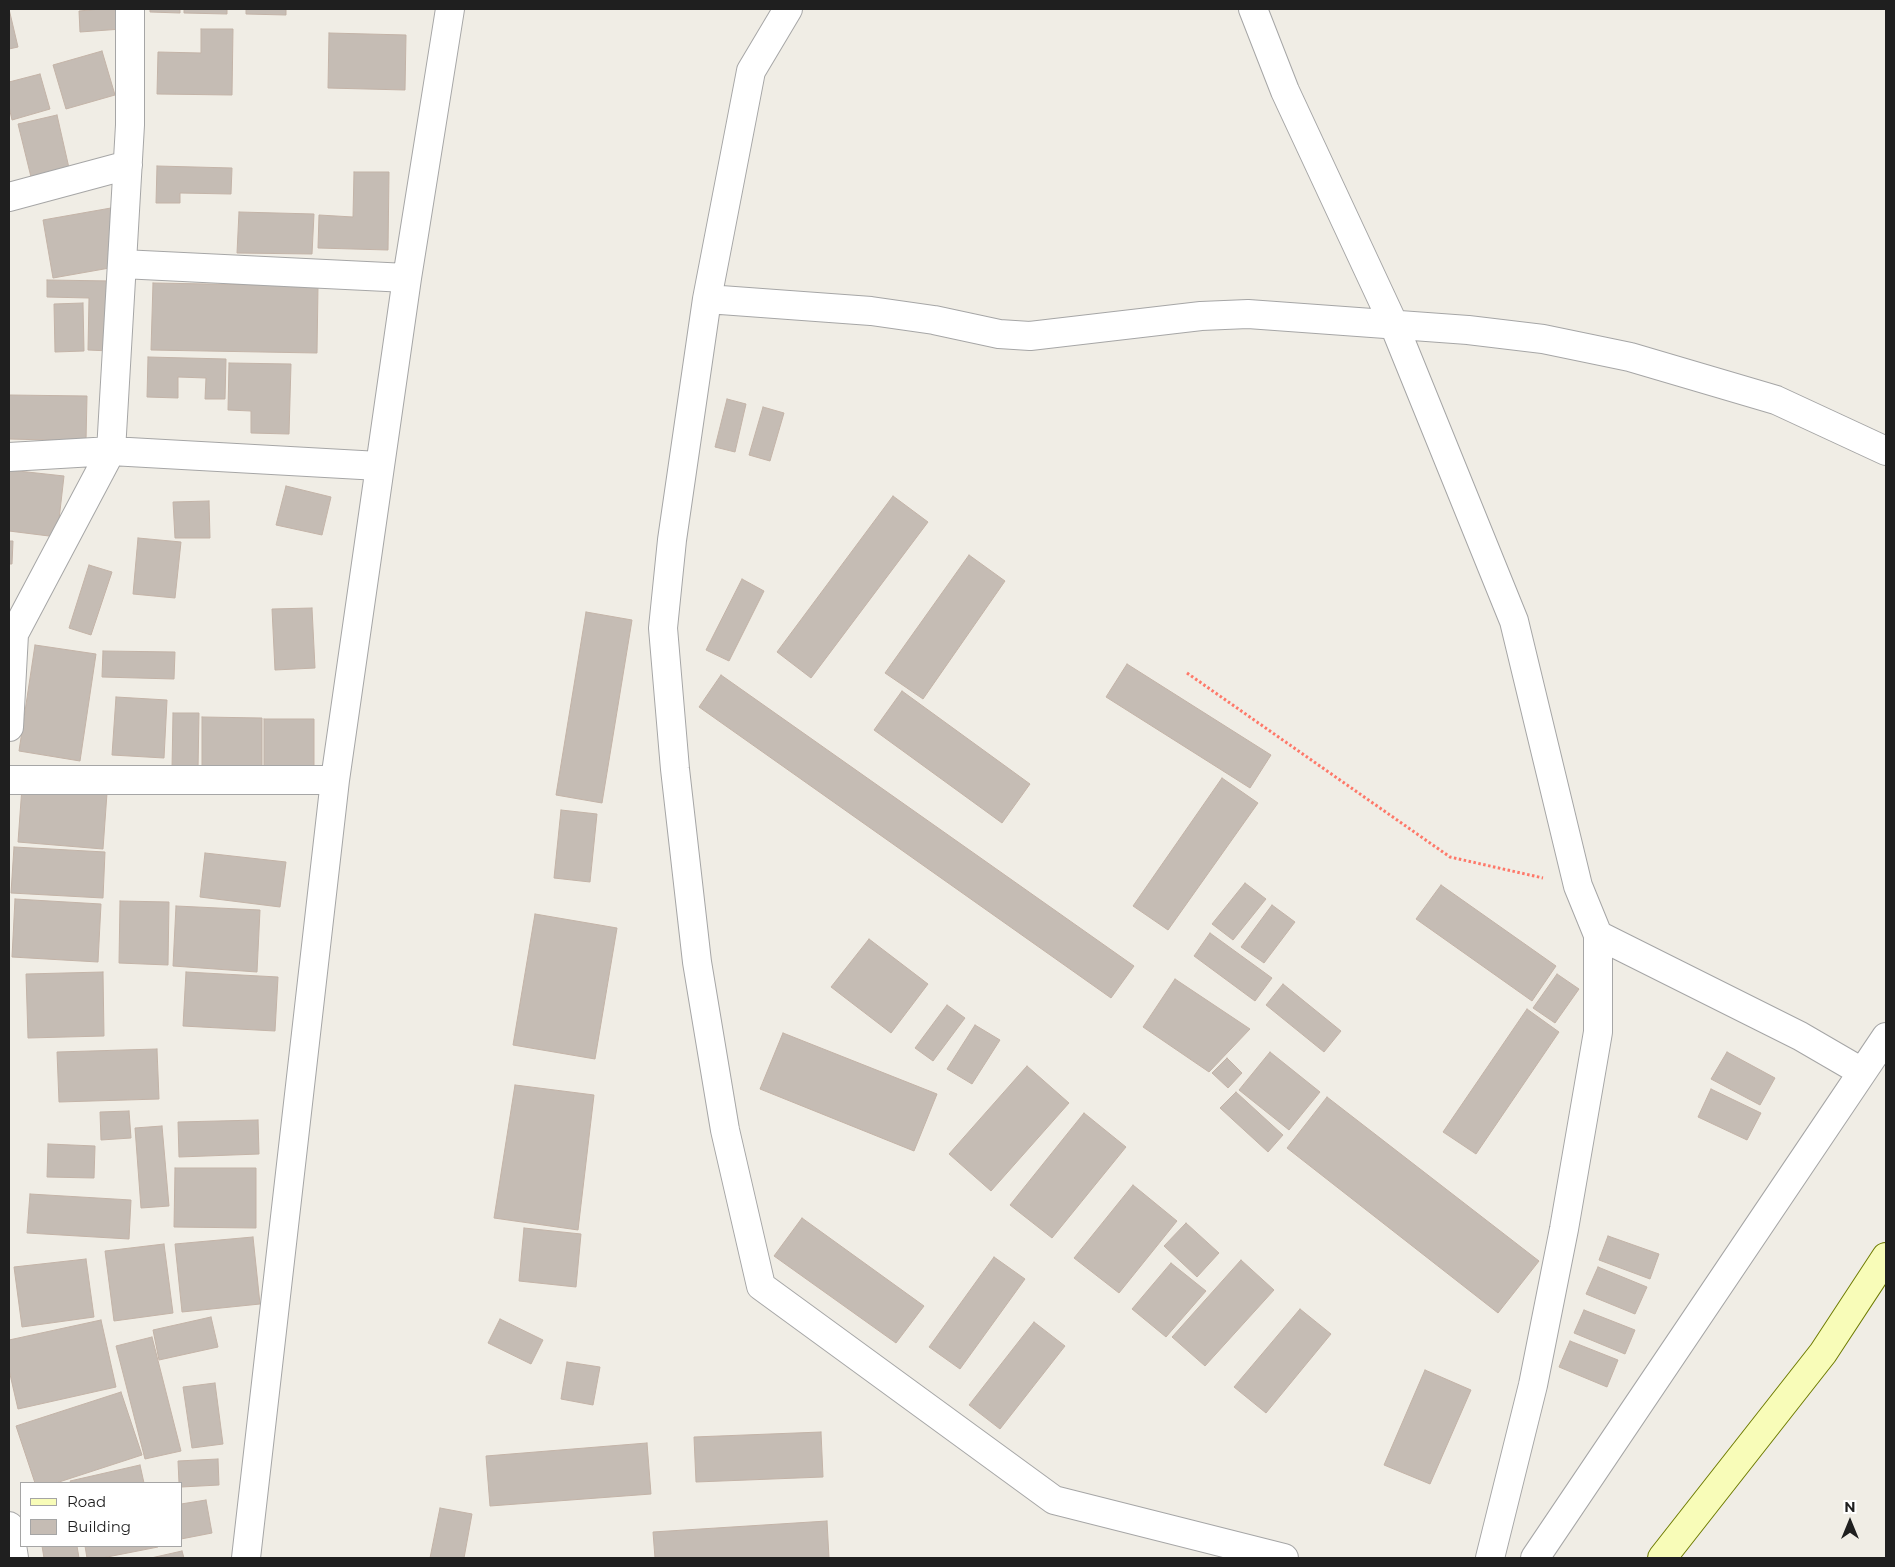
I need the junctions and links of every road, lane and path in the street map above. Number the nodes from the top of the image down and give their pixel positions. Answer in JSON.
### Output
{"nodes":[{"id":1,"x":130,"y":9,"type":"edge"},
{"id":2,"x":450,"y":9,"type":"edge"},
{"id":3,"x":788,"y":9,"type":"edge"},
{"id":4,"x":1253,"y":9,"type":"edge"},
{"id":5,"x":128,"y":165,"type":"junction"},
{"id":6,"x":9,"y":197,"type":"edge"},
{"id":7,"x":122,"y":264,"type":"junction"},
{"id":8,"x":407,"y":278,"type":"junction"},
{"id":9,"x":707,"y":299,"type":"junction"},
{"id":10,"x":1394,"y":325,"type":"junction"},
{"id":11,"x":111,"y":451,"type":"junction"},
{"id":12,"x":1886,"y":451,"type":"edge"},
{"id":13,"x":9,"y":457,"type":"edge"},
{"id":14,"x":379,"y":466,"type":"junction"},
{"id":15,"x":11,"y":635,"type":"edge"},
{"id":16,"x":1187,"y":672,"type":"dead end"},
{"id":17,"x":9,"y":727,"type":"edge"},
{"id":18,"x":9,"y":780,"type":"edge"},
{"id":19,"x":335,"y":780,"type":"junction"},
{"id":20,"x":1578,"y":886,"type":"junction"},
{"id":21,"x":1598,"y":935,"type":"junction"},
{"id":22,"x":1886,"y":1037,"type":"edge"},
{"id":23,"x":1862,"y":1072,"type":"junction"},
{"id":24,"x":1886,"y":1257,"type":"edge"},
{"id":25,"x":9,"y":1526,"type":"edge"},
{"id":26,"x":14,"y":1558,"type":"edge"},
{"id":27,"x":246,"y":1558,"type":"edge"},
{"id":28,"x":1284,"y":1558,"type":"edge"},
{"id":29,"x":1490,"y":1558,"type":"edge"},
{"id":30,"x":1535,"y":1558,"type":"edge"},
{"id":31,"x":1662,"y":1558,"type":"edge"}],
"edges":[{"from":1,"to":5,"type":"street"},
{"from":2,"to":8,"type":"street"},
{"from":3,"to":9,"type":"street"},
{"from":4,"to":10,"type":"street"},
{"from":5,"to":6,"type":"street"},
{"from":5,"to":7,"type":"street"},
{"from":7,"to":8,"type":"street"},
{"from":7,"to":11,"type":"street"},
{"from":8,"to":14,"type":"street"},
{"from":9,"to":10,"type":"street"},
{"from":9,"to":28,"type":"street"},
{"from":10,"to":12,"type":"street"},
{"from":10,"to":20,"type":"street"},
{"from":11,"to":13,"type":"street"},
{"from":11,"to":14,"type":"street"},
{"from":11,"to":15,"type":"street"},
{"from":14,"to":19,"type":"street"},
{"from":15,"to":17,"type":"street"},
{"from":16,"to":20,"type":"path"},
{"from":18,"to":19,"type":"street"},
{"from":19,"to":27,"type":"street"},
{"from":20,"to":21,"type":"street"},
{"from":21,"to":23,"type":"street"},
{"from":21,"to":29,"type":"street"},
{"from":22,"to":23,"type":"street"},
{"from":23,"to":30,"type":"street"},
{"from":24,"to":31,"type":"street"},
{"from":25,"to":26,"type":"street"}]}
